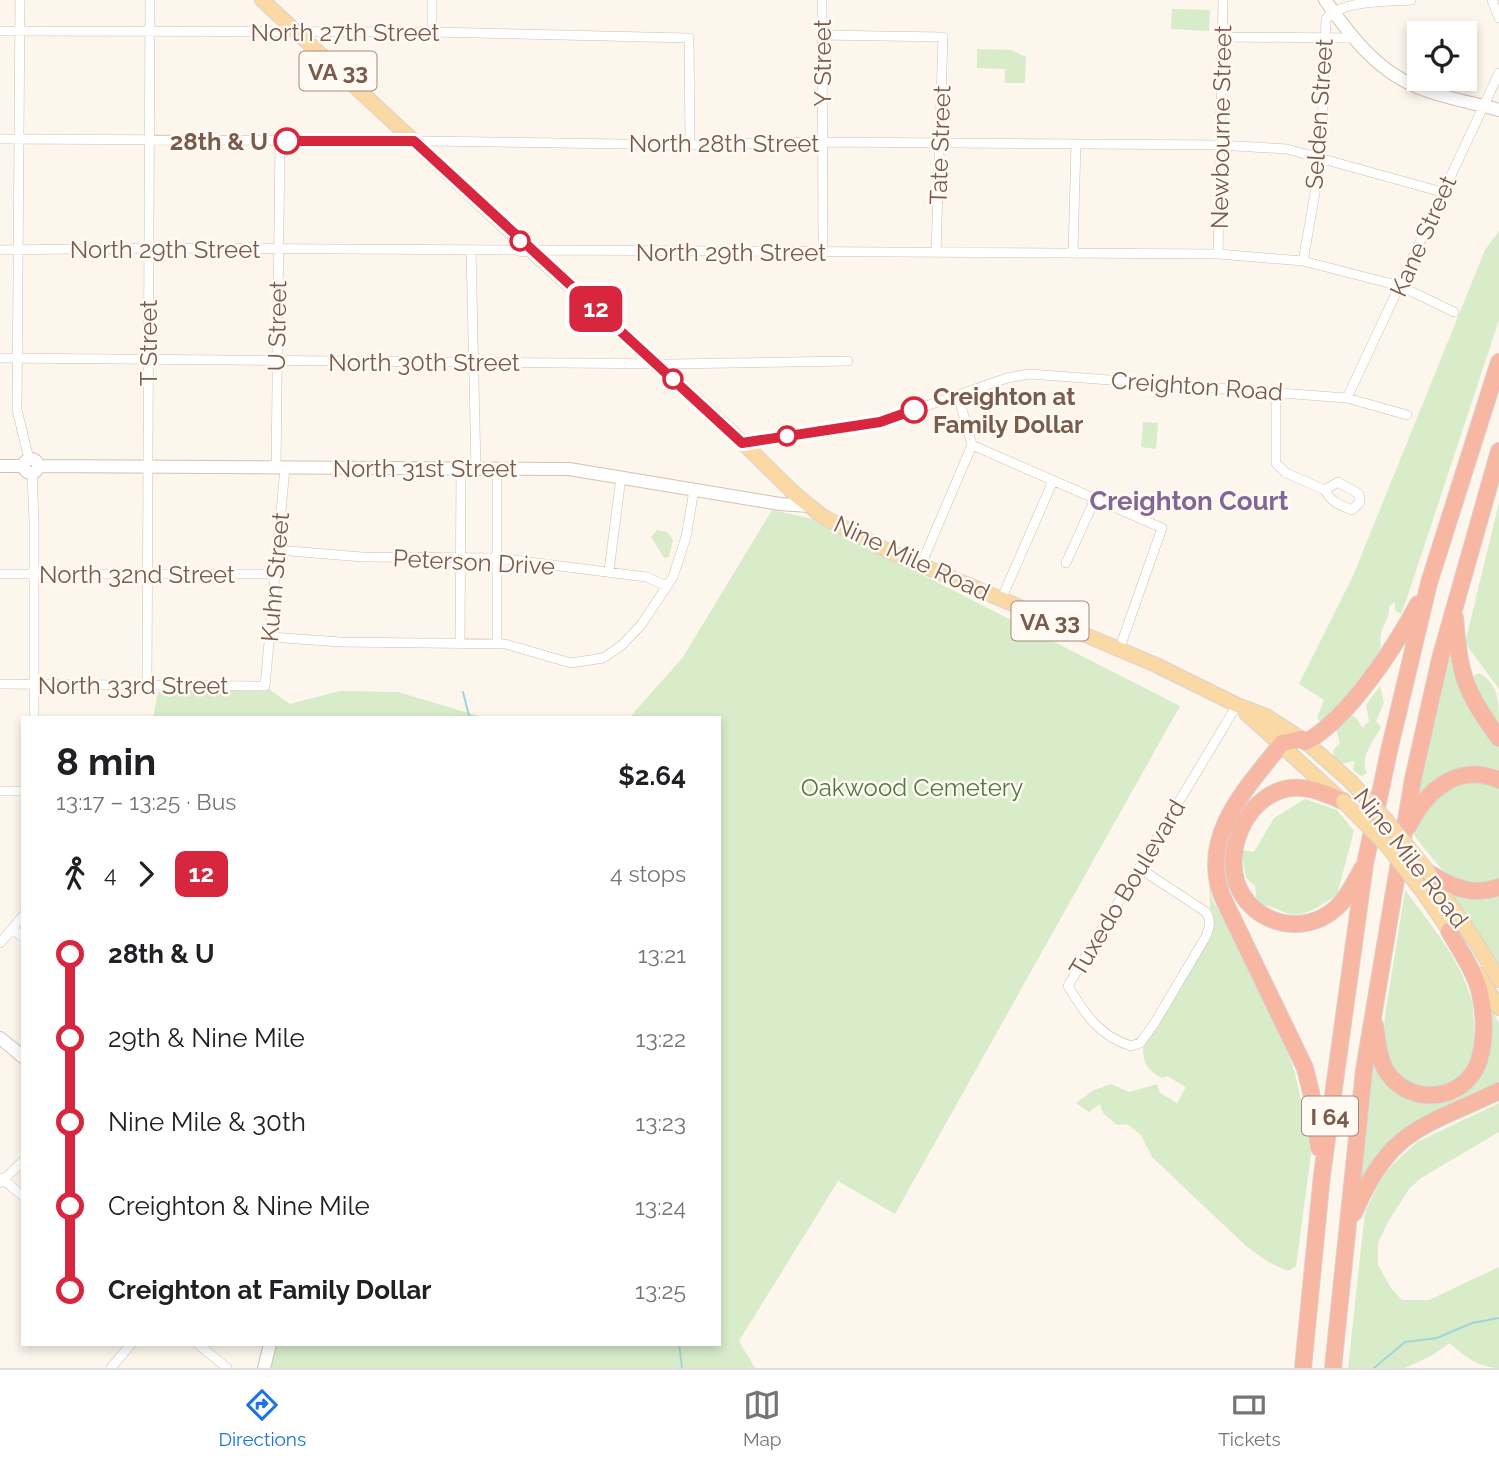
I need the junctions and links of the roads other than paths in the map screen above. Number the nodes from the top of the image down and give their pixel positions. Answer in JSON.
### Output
{"nodes":[{"id":1,"x":20,"y":0,"type":"edge"},
{"id":2,"x":150,"y":0,"type":"edge"},
{"id":3,"x":262,"y":0,"type":"edge"},
{"id":4,"x":432,"y":0,"type":"edge"},
{"id":5,"x":822,"y":0,"type":"edge"},
{"id":6,"x":1223,"y":0,"type":"edge"},
{"id":7,"x":1325,"y":0,"type":"edge"},
{"id":8,"x":1411,"y":0,"type":"edge"},
{"id":9,"x":1492,"y":0,"type":"edge"},
{"id":10,"x":1333,"y":11,"type":"junction"},
{"id":11,"x":1499,"y":18,"type":"edge"},
{"id":12,"x":0,"y":31,"type":"edge"},
{"id":13,"x":20,"y":31,"type":"junction"},
{"id":14,"x":150,"y":32,"type":"junction"},
{"id":15,"x":295,"y":32,"type":"junction"},
{"id":16,"x":432,"y":32,"type":"junction"},
{"id":17,"x":822,"y":35,"type":"junction"},
{"id":18,"x":1223,"y":37,"type":"junction"},
{"id":19,"x":1353,"y":38,"type":"junction"},
{"id":20,"x":1325,"y":39,"type":"junction"},
{"id":21,"x":1499,"y":73,"type":"edge"},
{"id":22,"x":1483,"y":106,"type":"junction"},
{"id":23,"x":1499,"y":110,"type":"edge"},
{"id":24,"x":0,"y":139,"type":"edge"},
{"id":25,"x":19,"y":139,"type":"junction"},
{"id":26,"x":149,"y":140,"type":"junction"},
{"id":27,"x":280,"y":141,"type":"junction"},
{"id":28,"x":414,"y":141,"type":"junction"},
{"id":29,"x":821,"y":142,"type":"junction"},
{"id":30,"x":940,"y":144,"type":"junction"},
{"id":31,"x":1076,"y":144,"type":"junction"},
{"id":32,"x":690,"y":145,"type":"junction"},
{"id":33,"x":1219,"y":145,"type":"junction"},
{"id":34,"x":1321,"y":159,"type":"junction"},
{"id":35,"x":1442,"y":192,"type":"junction"},
{"id":36,"x":149,"y":248,"type":"junction"},
{"id":37,"x":279,"y":249,"type":"junction"},
{"id":38,"x":0,"y":250,"type":"edge"},
{"id":39,"x":17,"y":250,"type":"junction"},
{"id":40,"x":471,"y":250,"type":"junction"},
{"id":41,"x":533,"y":252,"type":"junction"},
{"id":42,"x":823,"y":252,"type":"junction"},
{"id":43,"x":1073,"y":252,"type":"junction"},
{"id":44,"x":936,"y":253,"type":"junction"},
{"id":45,"x":1218,"y":254,"type":"junction"},
{"id":46,"x":1303,"y":261,"type":"junction"},
{"id":47,"x":1400,"y":286,"type":"junction"},
{"id":48,"x":1454,"y":312,"type":"dead end"},
{"id":49,"x":0,"y":358,"type":"edge"},
{"id":50,"x":17,"y":358,"type":"junction"},
{"id":51,"x":148,"y":359,"type":"junction"},
{"id":52,"x":276,"y":360,"type":"junction"},
{"id":53,"x":848,"y":361,"type":"dead end"},
{"id":54,"x":474,"y":362,"type":"junction"},
{"id":55,"x":1499,"y":362,"type":"edge"},
{"id":56,"x":656,"y":363,"type":"junction"},
{"id":57,"x":1276,"y":392,"type":"junction"},
{"id":58,"x":958,"y":395,"type":"junction"},
{"id":59,"x":1346,"y":398,"type":"junction"},
{"id":60,"x":1407,"y":415,"type":"dead end"},
{"id":61,"x":742,"y":443,"type":"junction"},
{"id":62,"x":972,"y":445,"type":"junction"},
{"id":63,"x":1499,"y":451,"type":"edge"},
{"id":64,"x":0,"y":466,"type":"edge"},
{"id":65,"x":31,"y":466,"type":"junction"},
{"id":66,"x":148,"y":467,"type":"junction"},
{"id":67,"x":281,"y":468,"type":"junction"},
{"id":68,"x":461,"y":468,"type":"junction"},
{"id":69,"x":476,"y":468,"type":"junction"},
{"id":70,"x":497,"y":469,"type":"junction"},
{"id":71,"x":621,"y":477,"type":"junction"},
{"id":72,"x":1053,"y":481,"type":"junction"},
{"id":73,"x":694,"y":490,"type":"junction"},
{"id":74,"x":1325,"y":490,"type":"dead end"},
{"id":75,"x":1091,"y":498,"type":"junction"},
{"id":76,"x":809,"y":506,"type":"junction"},
{"id":77,"x":278,"y":550,"type":"junction"},
{"id":78,"x":460,"y":557,"type":"junction"},
{"id":79,"x":497,"y":558,"type":"junction"},
{"id":80,"x":1066,"y":563,"type":"dead end"},
{"id":81,"x":921,"y":565,"type":"junction"},
{"id":82,"x":609,"y":571,"type":"junction"},
{"id":83,"x":34,"y":573,"type":"junction"},
{"id":84,"x":148,"y":573,"type":"junction"},
{"id":85,"x":0,"y":574,"type":"edge"},
{"id":86,"x":275,"y":574,"type":"junction"},
{"id":87,"x":1429,"y":583,"type":"junction"},
{"id":88,"x":667,"y":586,"type":"junction"},
{"id":89,"x":1001,"y":600,"type":"junction"},
{"id":90,"x":1455,"y":609,"type":"junction"},
{"id":91,"x":270,"y":637,"type":"junction"},
{"id":92,"x":460,"y":644,"type":"junction"},
{"id":93,"x":497,"y":644,"type":"junction"},
{"id":94,"x":1119,"y":650,"type":"junction"},
{"id":95,"x":0,"y":684,"type":"edge"},
{"id":96,"x":34,"y":684,"type":"junction"},
{"id":97,"x":147,"y":685,"type":"junction"},
{"id":98,"x":265,"y":686,"type":"joint"},
{"id":99,"x":1237,"y":705,"type":"junction"},
{"id":100,"x":34,"y":716,"type":"edge"},
{"id":101,"x":1499,"y":738,"type":"edge"},
{"id":102,"x":1304,"y":741,"type":"junction"},
{"id":103,"x":1282,"y":743,"type":"junction"},
{"id":104,"x":1499,"y":780,"type":"edge"},
{"id":105,"x":0,"y":791,"type":"edge"},
{"id":106,"x":21,"y":791,"type":"edge"},
{"id":107,"x":1343,"y":801,"type":"junction"},
{"id":108,"x":1403,"y":838,"type":"junction"},
{"id":109,"x":1365,"y":864,"type":"junction"},
{"id":110,"x":1139,"y":868,"type":"junction"},
{"id":111,"x":1429,"y":873,"type":"junction"},
{"id":112,"x":1499,"y":887,"type":"edge"},
{"id":113,"x":21,"y":918,"type":"edge"},
{"id":114,"x":12,"y":929,"type":"junction"},
{"id":115,"x":1449,"y":930,"type":"junction"},
{"id":116,"x":21,"y":936,"type":"edge"},
{"id":117,"x":0,"y":943,"type":"edge"},
{"id":118,"x":1499,"y":980,"type":"edge"},
{"id":119,"x":1499,"y":1008,"type":"edge"},
{"id":120,"x":1373,"y":1014,"type":"junction"},
{"id":121,"x":0,"y":1038,"type":"edge"},
{"id":122,"x":21,"y":1056,"type":"edge"},
{"id":123,"x":1499,"y":1091,"type":"edge"},
{"id":124,"x":21,"y":1163,"type":"edge"},
{"id":125,"x":1322,"y":1175,"type":"junction"},
{"id":126,"x":1,"y":1180,"type":"edge"},
{"id":127,"x":21,"y":1195,"type":"edge"},
{"id":128,"x":1349,"y":1225,"type":"junction"},
{"id":129,"x":129,"y":1346,"type":"edge"},
{"id":130,"x":200,"y":1346,"type":"edge"},
{"id":131,"x":270,"y":1346,"type":"edge"},
{"id":132,"x":111,"y":1368,"type":"edge"},
{"id":133,"x":227,"y":1368,"type":"edge"},
{"id":134,"x":264,"y":1368,"type":"edge"},
{"id":135,"x":1303,"y":1368,"type":"edge"},
{"id":136,"x":1333,"y":1368,"type":"edge"}],
"edges":[{"from":1,"to":13,"type":"street"},
{"from":2,"to":14,"type":"street","name":"T Street"},
{"from":3,"to":15,"type":"main road","name":"Nine Mile Road","number":"VA 33"},
{"from":4,"to":16,"type":"street"},
{"from":5,"to":17,"type":"street","name":"Y Street"},
{"from":6,"to":18,"type":"street","name":"Newbourne Street"},
{"from":7,"to":10,"type":"street"},
{"from":8,"to":10,"type":"street"},
{"from":9,"to":11,"type":"street"},
{"from":10,"to":19,"type":"street"},
{"from":10,"to":20,"type":"street","name":"Selden Street"},
{"from":12,"to":13,"type":"street","name":"North 27th Street"},
{"from":13,"to":14,"type":"street","name":"North 27th Street"},
{"from":13,"to":25,"type":"street"},
{"from":14,"to":15,"type":"street","name":"North 27th Street"},
{"from":14,"to":26,"type":"street","name":"T Street"},
{"from":15,"to":16,"type":"street","name":"North 27th Street"},
{"from":15,"to":28,"type":"main road","name":"Nine Mile Road","number":"VA 33"},
{"from":16,"to":32,"type":"street","name":"North 27th Street"},
{"from":17,"to":29,"type":"street","name":"Y Street"},
{"from":17,"to":30,"type":"street","name":"Tate Street"},
{"from":18,"to":20,"type":"street"},
{"from":18,"to":33,"type":"street","name":"Newbourne Street"},
{"from":19,"to":20,"type":"street"},
{"from":19,"to":22,"type":"street"},
{"from":20,"to":34,"type":"street","name":"Selden Street"},
{"from":21,"to":22,"type":"street","name":"Kane Street"},
{"from":22,"to":23,"type":"street"},
{"from":22,"to":35,"type":"street","name":"Kane Street"},
{"from":24,"to":25,"type":"street","name":"North 28th Street"},
{"from":25,"to":26,"type":"street","name":"North 28th Street"},
{"from":25,"to":39,"type":"street"},
{"from":26,"to":27,"type":"street","name":"North 28th Street"},
{"from":26,"to":36,"type":"street","name":"T Street"},
{"from":27,"to":28,"type":"street","name":"North 28th Street"},
{"from":27,"to":37,"type":"street","name":"U Street"},
{"from":28,"to":32,"type":"street","name":"North 28th Street"},
{"from":28,"to":41,"type":"main road","name":"Nine Mile Road","number":"VA 33"},
{"from":29,"to":30,"type":"street","name":"North 28th Street"},
{"from":29,"to":32,"type":"street","name":"North 28th Street"},
{"from":29,"to":42,"type":"street","name":"Y Street"},
{"from":30,"to":31,"type":"street","name":"North 28th Street"},
{"from":30,"to":44,"type":"street","name":"Tate Street"},
{"from":31,"to":33,"type":"street","name":"North 28th Street"},
{"from":31,"to":43,"type":"street"},
{"from":33,"to":34,"type":"street","name":"North 28th Street"},
{"from":33,"to":45,"type":"street","name":"Newbourne Street"},
{"from":34,"to":35,"type":"street","name":"North 28th Street"},
{"from":34,"to":46,"type":"street","name":"Selden Street"},
{"from":35,"to":47,"type":"street","name":"Kane Street"},
{"from":36,"to":37,"type":"street","name":"North 29th Street"},
{"from":36,"to":39,"type":"street","name":"North 29th Street"},
{"from":36,"to":51,"type":"street","name":"T Street"},
{"from":37,"to":40,"type":"street","name":"North 29th Street"},
{"from":37,"to":52,"type":"street","name":"U Street"},
{"from":38,"to":39,"type":"street","name":"North 29th Street"},
{"from":39,"to":50,"type":"street"},
{"from":40,"to":41,"type":"street","name":"North 29th Street"},
{"from":40,"to":54,"type":"street"},
{"from":41,"to":42,"type":"street","name":"North 29th Street"},
{"from":41,"to":56,"type":"main road","name":"Nine Mile Road","number":"VA 33"},
{"from":42,"to":44,"type":"street","name":"North 29th Street"},
{"from":43,"to":44,"type":"street","name":"North 29th Street"},
{"from":43,"to":45,"type":"street","name":"North 29th Street"},
{"from":45,"to":46,"type":"street","name":"North 29th Street"},
{"from":46,"to":47,"type":"street","name":"North 29th Street"},
{"from":47,"to":48,"type":"street","name":"North 29th Street"},
{"from":47,"to":59,"type":"street","name":"Kane Street"},
{"from":49,"to":50,"type":"street","name":"North 30th Street"},
{"from":50,"to":51,"type":"street","name":"North 30th Street"},
{"from":50,"to":65,"type":"street"},
{"from":51,"to":52,"type":"street","name":"North 30th Street"},
{"from":51,"to":66,"type":"street","name":"T Street"},
{"from":52,"to":54,"type":"street","name":"North 30th Street"},
{"from":52,"to":67,"type":"street","name":"U Street"},
{"from":53,"to":56,"type":"street","name":"North 30th Street"},
{"from":54,"to":56,"type":"street","name":"North 30th Street"},
{"from":54,"to":69,"type":"street"},
{"from":55,"to":87,"type":"highway","number":"I 64"},
{"from":56,"to":61,"type":"main road","name":"Nine Mile Road","number":"VA 33"},
{"from":57,"to":58,"type":"street","name":"Creighton Road"},
{"from":57,"to":59,"type":"street","name":"Creighton Road"},
{"from":57,"to":74,"type":"street"},
{"from":58,"to":61,"type":"street","name":"Creighton Road"},
{"from":58,"to":62,"type":"street"},
{"from":59,"to":60,"type":"street","name":"Creighton Road"},
{"from":61,"to":76,"type":"main road","name":"Nine Mile Road","number":"VA 33"},
{"from":62,"to":72,"type":"street"},
{"from":62,"to":81,"type":"street"},
{"from":63,"to":90,"type":"highway","number":"I 64"},
{"from":64,"to":65,"type":"street","name":"North 31st Street"},
{"from":65,"to":66,"type":"street","name":"North 31st Street"},
{"from":65,"to":83,"type":"street"},
{"from":66,"to":67,"type":"street","name":"North 31st Street"},
{"from":66,"to":84,"type":"street","name":"T Street"},
{"from":67,"to":68,"type":"street","name":"North 31st Street"},
{"from":67,"to":77,"type":"street","name":"Kuhn Street"},
{"from":68,"to":69,"type":"street","name":"North 31st Street"},
{"from":68,"to":78,"type":"street"},
{"from":69,"to":70,"type":"street","name":"North 31st Street"},
{"from":70,"to":71,"type":"street","name":"North 31st Street"},
{"from":70,"to":79,"type":"street"},
{"from":71,"to":73,"type":"street","name":"North 31st Street"},
{"from":71,"to":82,"type":"street"},
{"from":72,"to":75,"type":"street"},
{"from":72,"to":89,"type":"street"},
{"from":73,"to":76,"type":"street","name":"North 31st Street"},
{"from":73,"to":88,"type":"street"},
{"from":75,"to":80,"type":"street"},
{"from":75,"to":94,"type":"street"},
{"from":76,"to":81,"type":"main road","name":"Nine Mile Road","number":"VA 33"},
{"from":77,"to":78,"type":"street","name":"Peterson Drive"},
{"from":77,"to":86,"type":"street","name":"Kuhn Street"},
{"from":78,"to":79,"type":"street","name":"Peterson Drive"},
{"from":78,"to":92,"type":"street"},
{"from":79,"to":82,"type":"street","name":"Peterson Drive"},
{"from":79,"to":93,"type":"street"},
{"from":81,"to":89,"type":"main road","name":"Nine Mile Road","number":"VA 33"},
{"from":82,"to":88,"type":"street","name":"Peterson Drive"},
{"from":83,"to":84,"type":"street","name":"North 32nd Street"},
{"from":83,"to":85,"type":"street","name":"North 32nd Street"},
{"from":83,"to":96,"type":"street"},
{"from":84,"to":86,"type":"street","name":"North 32nd Street"},
{"from":84,"to":97,"type":"street","name":"T Street"},
{"from":86,"to":91,"type":"street","name":"Kuhn Street"},
{"from":87,"to":102,"type":"highway"},
{"from":87,"to":109,"type":"highway","number":"I 64"},
{"from":88,"to":93,"type":"street"},
{"from":89,"to":94,"type":"main road","name":"Nine Mile Road","number":"VA 33"},
{"from":90,"to":101,"type":"highway"},
{"from":90,"to":108,"type":"highway","number":"I 64"},
{"from":91,"to":92,"type":"street"},
{"from":91,"to":98,"type":"street","name":"Kuhn Street"},
{"from":92,"to":93,"type":"street"},
{"from":94,"to":99,"type":"main road","name":"Nine Mile Road","number":"VA 33"},
{"from":95,"to":96,"type":"street","name":"North 33rd Street"},
{"from":96,"to":97,"type":"street","name":"North 33rd Street"},
{"from":96,"to":100,"type":"street"},
{"from":97,"to":98,"type":"street","name":"North 33rd Street"},
{"from":99,"to":102,"type":"main road","name":"Nine Mile Road","number":"VA 33"},
{"from":99,"to":103,"type":"main road","name":"Nine Mile Road","number":"VA 33"},
{"from":99,"to":110,"type":"street","name":"Tuxedo Boulevard"},
{"from":102,"to":103,"type":"highway"},
{"from":102,"to":111,"type":"main road","name":"Nine Mile Road","number":"VA 33","bridge":true},
{"from":103,"to":107,"type":"main road","name":"Nine Mile Road","number":"VA 33"},
{"from":103,"to":125,"type":"highway"},
{"from":104,"to":108,"type":"highway"},
{"from":105,"to":106,"type":"street"},
{"from":107,"to":109,"type":"highway"},
{"from":107,"to":115,"type":"main road","name":"Nine Mile Road","number":"VA 33","bridge":true},
{"from":108,"to":120,"type":"highway","number":"I 64"},
{"from":109,"to":125,"type":"highway","number":"I 64"},
{"from":110,"to":110,"type":"street","name":"Tuxedo Boulevard"},
{"from":111,"to":112,"type":"highway"},
{"from":111,"to":118,"type":"main road","name":"Nine Mile Road","number":"VA 33"},
{"from":113,"to":114,"type":"street"},
{"from":114,"to":116,"type":"street"},
{"from":114,"to":117,"type":"street"},
{"from":115,"to":119,"type":"main road","name":"Nine Mile Road","number":"VA 33"},
{"from":115,"to":120,"type":"highway"},
{"from":120,"to":128,"type":"highway","number":"I 64"},
{"from":121,"to":122,"type":"street"},
{"from":123,"to":128,"type":"highway"},
{"from":124,"to":126,"type":"street"},
{"from":125,"to":135,"type":"highway","number":"I 64"},
{"from":126,"to":127,"type":"street"},
{"from":128,"to":136,"type":"highway","number":"I 64"},
{"from":129,"to":132,"type":"street"},
{"from":130,"to":133,"type":"street"},
{"from":131,"to":134,"type":"street"}]}
